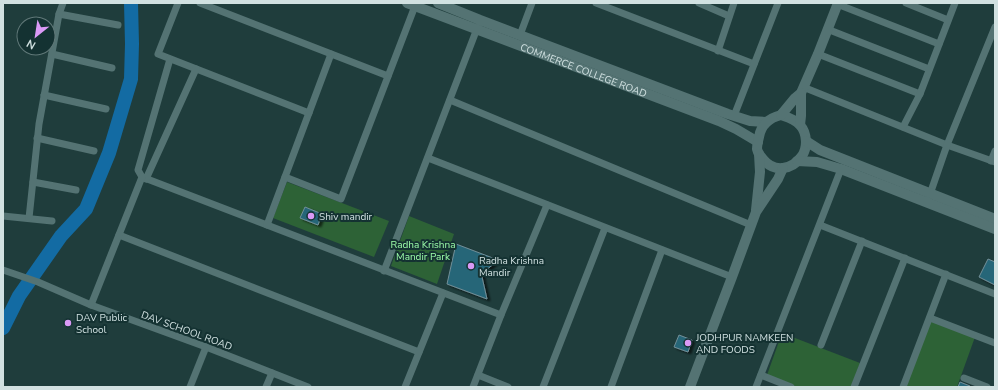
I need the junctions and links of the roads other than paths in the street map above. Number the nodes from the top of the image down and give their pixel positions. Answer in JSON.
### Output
{"nodes":[{"id":1,"x":63,"y":3,"type":"edge"},
{"id":2,"x":178,"y":3,"type":"edge"},
{"id":3,"x":200,"y":3,"type":"edge"},
{"id":4,"x":532,"y":3,"type":"edge"},
{"id":5,"x":596,"y":3,"type":"edge"},
{"id":6,"x":699,"y":3,"type":"edge"},
{"id":7,"x":734,"y":3,"type":"edge"},
{"id":8,"x":778,"y":3,"type":"edge"},
{"id":9,"x":906,"y":3,"type":"edge"},
{"id":10,"x":955,"y":3,"type":"edge"},
{"id":11,"x":411,"y":4,"type":"edge"},
{"id":12,"x":440,"y":4,"type":"edge"},
{"id":13,"x":837,"y":4,"type":"edge"},
{"id":14,"x":610,"y":6,"type":"edge"},
{"id":15,"x":60,"y":14,"type":"junction"},
{"id":16,"x":438,"y":15,"type":"junction"},
{"id":17,"x":729,"y":16,"type":"junction"},
{"id":18,"x":948,"y":20,"type":"junction"},
{"id":19,"x":118,"y":25,"type":"dead end"},
{"id":20,"x":478,"y":25,"type":"junction"},
{"id":21,"x":995,"y":27,"type":"edge"},
{"id":22,"x":828,"y":29,"type":"junction"},
{"id":23,"x":56,"y":34,"type":"edge"},
{"id":24,"x":520,"y":35,"type":"junction"},
{"id":25,"x":939,"y":44,"type":"junction"},
{"id":26,"x":718,"y":50,"type":"junction"},
{"id":27,"x":331,"y":54,"type":"junction"},
{"id":28,"x":818,"y":54,"type":"junction"},
{"id":29,"x":56,"y":55,"type":"edge"},
{"id":30,"x":52,"y":56,"type":"edge"},
{"id":31,"x":170,"y":59,"type":"junction"},
{"id":32,"x":754,"y":64,"type":"junction"},
{"id":33,"x":112,"y":68,"type":"dead end"},
{"id":34,"x":196,"y":69,"type":"junction"},
{"id":35,"x":929,"y":69,"type":"junction"},
{"id":36,"x":388,"y":76,"type":"junction"},
{"id":37,"x":802,"y":90,"type":"junction"},
{"id":38,"x":920,"y":94,"type":"junction"},
{"id":39,"x":44,"y":95,"type":"junction"},
{"id":40,"x":450,"y":100,"type":"junction"},
{"id":41,"x":106,"y":110,"type":"dead end"},
{"id":42,"x":309,"y":112,"type":"junction"},
{"id":43,"x":781,"y":115,"type":"junction"},
{"id":44,"x":734,"y":116,"type":"junction"},
{"id":45,"x":766,"y":122,"type":"junction"},
{"id":46,"x":800,"y":125,"type":"junction"},
{"id":47,"x":903,"y":127,"type":"junction"},
{"id":48,"x":37,"y":138,"type":"junction"},
{"id":49,"x":806,"y":141,"type":"junction"},
{"id":50,"x":758,"y":142,"type":"junction"},
{"id":51,"x":947,"y":145,"type":"junction"},
{"id":52,"x":94,"y":151,"type":"dead end"},
{"id":53,"x":995,"y":151,"type":"edge"},
{"id":54,"x":759,"y":154,"type":"junction"},
{"id":55,"x":428,"y":158,"type":"junction"},
{"id":56,"x":797,"y":161,"type":"junction"},
{"id":57,"x":993,"y":161,"type":"edge"},
{"id":58,"x":783,"y":168,"type":"junction"},
{"id":59,"x":841,"y":169,"type":"junction"},
{"id":60,"x":285,"y":177,"type":"junction"},
{"id":61,"x":144,"y":178,"type":"junction"},
{"id":62,"x":33,"y":182,"type":"junction"},
{"id":63,"x":76,"y":190,"type":"dead end"},
{"id":64,"x":929,"y":198,"type":"junction"},
{"id":65,"x":547,"y":204,"type":"junction"},
{"id":66,"x":756,"y":212,"type":"junction"},
{"id":67,"x":3,"y":216,"type":"edge"},
{"id":68,"x":29,"y":218,"type":"junction"},
{"id":69,"x":995,"y":219,"type":"edge"},
{"id":70,"x":52,"y":220,"type":"dead end"},
{"id":71,"x":751,"y":225,"type":"junction"},
{"id":72,"x":820,"y":225,"type":"junction"},
{"id":73,"x":267,"y":226,"type":"junction"},
{"id":74,"x":605,"y":228,"type":"junction"},
{"id":75,"x":995,"y":229,"type":"edge"},
{"id":76,"x":119,"y":235,"type":"junction"},
{"id":77,"x":862,"y":241,"type":"junction"},
{"id":78,"x":662,"y":250,"type":"junction"},
{"id":79,"x":905,"y":258,"type":"junction"},
{"id":80,"x":3,"y":270,"type":"edge"},
{"id":81,"x":384,"y":271,"type":"junction"},
{"id":82,"x":946,"y":274,"type":"junction"},
{"id":83,"x":732,"y":277,"type":"junction"},
{"id":84,"x":443,"y":293,"type":"junction"},
{"id":85,"x":995,"y":294,"type":"edge"},
{"id":86,"x":91,"y":305,"type":"junction"},
{"id":87,"x":501,"y":315,"type":"junction"},
{"id":88,"x":930,"y":318,"type":"junction"},
{"id":89,"x":995,"y":343,"type":"edge"},
{"id":90,"x":821,"y":344,"type":"dead end"},
{"id":91,"x":206,"y":347,"type":"junction"},
{"id":92,"x":419,"y":352,"type":"junction"},
{"id":93,"x":272,"y":373,"type":"junction"},
{"id":94,"x":478,"y":375,"type":"junction"},
{"id":95,"x":761,"y":375,"type":"junction"},
{"id":96,"x":964,"y":378,"type":"dead end"},
{"id":97,"x":190,"y":387,"type":"edge"},
{"id":98,"x":266,"y":387,"type":"edge"},
{"id":99,"x":308,"y":387,"type":"edge"},
{"id":100,"x":405,"y":387,"type":"edge"},
{"id":101,"x":473,"y":387,"type":"edge"},
{"id":102,"x":508,"y":387,"type":"edge"},
{"id":103,"x":543,"y":387,"type":"edge"},
{"id":104,"x":611,"y":387,"type":"edge"},
{"id":105,"x":690,"y":387,"type":"edge"},
{"id":106,"x":756,"y":387,"type":"edge"},
{"id":107,"x":791,"y":387,"type":"edge"},
{"id":108,"x":854,"y":387,"type":"edge"},
{"id":109,"x":903,"y":387,"type":"edge"},
{"id":110,"x":987,"y":387,"type":"edge"}],
"edges":[{"from":1,"to":15,"type":"street"},
{"from":2,"to":31,"type":"street"},
{"from":3,"to":27,"type":"street"},
{"from":4,"to":24,"type":"street"},
{"from":5,"to":14,"type":"street"},
{"from":6,"to":17,"type":"street"},
{"from":7,"to":17,"type":"street"},
{"from":8,"to":32,"type":"street"},
{"from":9,"to":18,"type":"street"},
{"from":10,"to":18,"type":"street"},
{"from":11,"to":16,"type":"street","name":"COMMERCE COLLEGE ROAD"},
{"from":11,"to":36,"type":"street"},
{"from":12,"to":16,"type":"street"},
{"from":12,"to":20,"type":"street"},
{"from":13,"to":22,"type":"street"},
{"from":13,"to":25,"type":"street"},
{"from":14,"to":26,"type":"street"},
{"from":15,"to":19,"type":"street"},
{"from":15,"to":23,"type":"street"},
{"from":16,"to":20,"type":"street","name":"COMMERCE COLLEGE ROAD"},
{"from":17,"to":26,"type":"street"},
{"from":18,"to":25,"type":"street"},
{"from":20,"to":24,"type":"street"},
{"from":20,"to":40,"type":"street"},
{"from":20,"to":50,"type":"street","name":"COMMERCE COLLEGE ROAD"},
{"from":21,"to":51,"type":"street"},
{"from":22,"to":28,"type":"street"},
{"from":22,"to":35,"type":"street"},
{"from":24,"to":44,"type":"street"},
{"from":25,"to":35,"type":"street"},
{"from":26,"to":32,"type":"street"},
{"from":27,"to":36,"type":"street"},
{"from":27,"to":42,"type":"street"},
{"from":28,"to":37,"type":"street"},
{"from":28,"to":38,"type":"street"},
{"from":29,"to":33,"type":"street"},
{"from":30,"to":39,"type":"street"},
{"from":31,"to":34,"type":"street"},
{"from":31,"to":61,"type":"street"},
{"from":32,"to":44,"type":"street"},
{"from":34,"to":42,"type":"street"},
{"from":34,"to":61,"type":"street"},
{"from":35,"to":38,"type":"street"},
{"from":36,"to":60,"type":"street"},
{"from":37,"to":43,"type":"street"},
{"from":37,"to":46,"type":"street"},
{"from":37,"to":47,"type":"street"},
{"from":38,"to":47,"type":"street"},
{"from":39,"to":41,"type":"street"},
{"from":39,"to":48,"type":"street"},
{"from":40,"to":55,"type":"street"},
{"from":40,"to":71,"type":"street"},
{"from":42,"to":60,"type":"street"},
{"from":43,"to":45,"type":"street"},
{"from":43,"to":46,"type":"street"},
{"from":44,"to":45,"type":"street"},
{"from":45,"to":50,"type":"street"},
{"from":46,"to":49,"type":"street"},
{"from":47,"to":51,"type":"street"},
{"from":48,"to":52,"type":"street"},
{"from":48,"to":62,"type":"street"},
{"from":49,"to":56,"type":"street"},
{"from":49,"to":64,"type":"street"},
{"from":50,"to":54,"type":"street"},
{"from":51,"to":57,"type":"street"},
{"from":51,"to":64,"type":"street"},
{"from":53,"to":57,"type":"street"},
{"from":54,"to":58,"type":"street"},
{"from":54,"to":66,"type":"street"},
{"from":55,"to":65,"type":"street"},
{"from":55,"to":81,"type":"street"},
{"from":56,"to":58,"type":"street"},
{"from":56,"to":59,"type":"street"},
{"from":58,"to":66,"type":"street"},
{"from":59,"to":64,"type":"street"},
{"from":59,"to":72,"type":"street"},
{"from":60,"to":73,"type":"street"},
{"from":61,"to":73,"type":"street"},
{"from":61,"to":76,"type":"street"},
{"from":62,"to":63,"type":"street"},
{"from":62,"to":68,"type":"street"},
{"from":64,"to":69,"type":"street"},
{"from":64,"to":75,"type":"street"},
{"from":65,"to":74,"type":"street"},
{"from":65,"to":87,"type":"street"},
{"from":66,"to":71,"type":"street"},
{"from":67,"to":68,"type":"street"},
{"from":68,"to":70,"type":"street"},
{"from":71,"to":83,"type":"street"},
{"from":72,"to":77,"type":"street"},
{"from":72,"to":95,"type":"street"},
{"from":73,"to":81,"type":"street"},
{"from":74,"to":78,"type":"street"},
{"from":74,"to":103,"type":"street"},
{"from":76,"to":86,"type":"street"},
{"from":76,"to":92,"type":"street"},
{"from":77,"to":79,"type":"street"},
{"from":77,"to":90,"type":"street"},
{"from":78,"to":83,"type":"street"},
{"from":78,"to":104,"type":"street"},
{"from":79,"to":82,"type":"street"},
{"from":79,"to":108,"type":"street"},
{"from":80,"to":86,"type":"street","name":"DAV SCHOOL ROAD"},
{"from":81,"to":84,"type":"street"},
{"from":82,"to":85,"type":"street"},
{"from":82,"to":88,"type":"street"},
{"from":83,"to":105,"type":"street"},
{"from":84,"to":87,"type":"street"},
{"from":84,"to":92,"type":"street"},
{"from":86,"to":91,"type":"street","name":"DAV SCHOOL ROAD"},
{"from":87,"to":94,"type":"street"},
{"from":88,"to":89,"type":"street"},
{"from":88,"to":109,"type":"street"},
{"from":91,"to":93,"type":"street","name":"DAV SCHOOL ROAD"},
{"from":91,"to":97,"type":"street"},
{"from":92,"to":100,"type":"street"},
{"from":93,"to":98,"type":"street"},
{"from":93,"to":99,"type":"street","name":"DAV SCHOOL ROAD"},
{"from":94,"to":101,"type":"street"},
{"from":94,"to":102,"type":"street"},
{"from":95,"to":106,"type":"street"},
{"from":95,"to":107,"type":"street"},
{"from":96,"to":110,"type":"street"}]}
